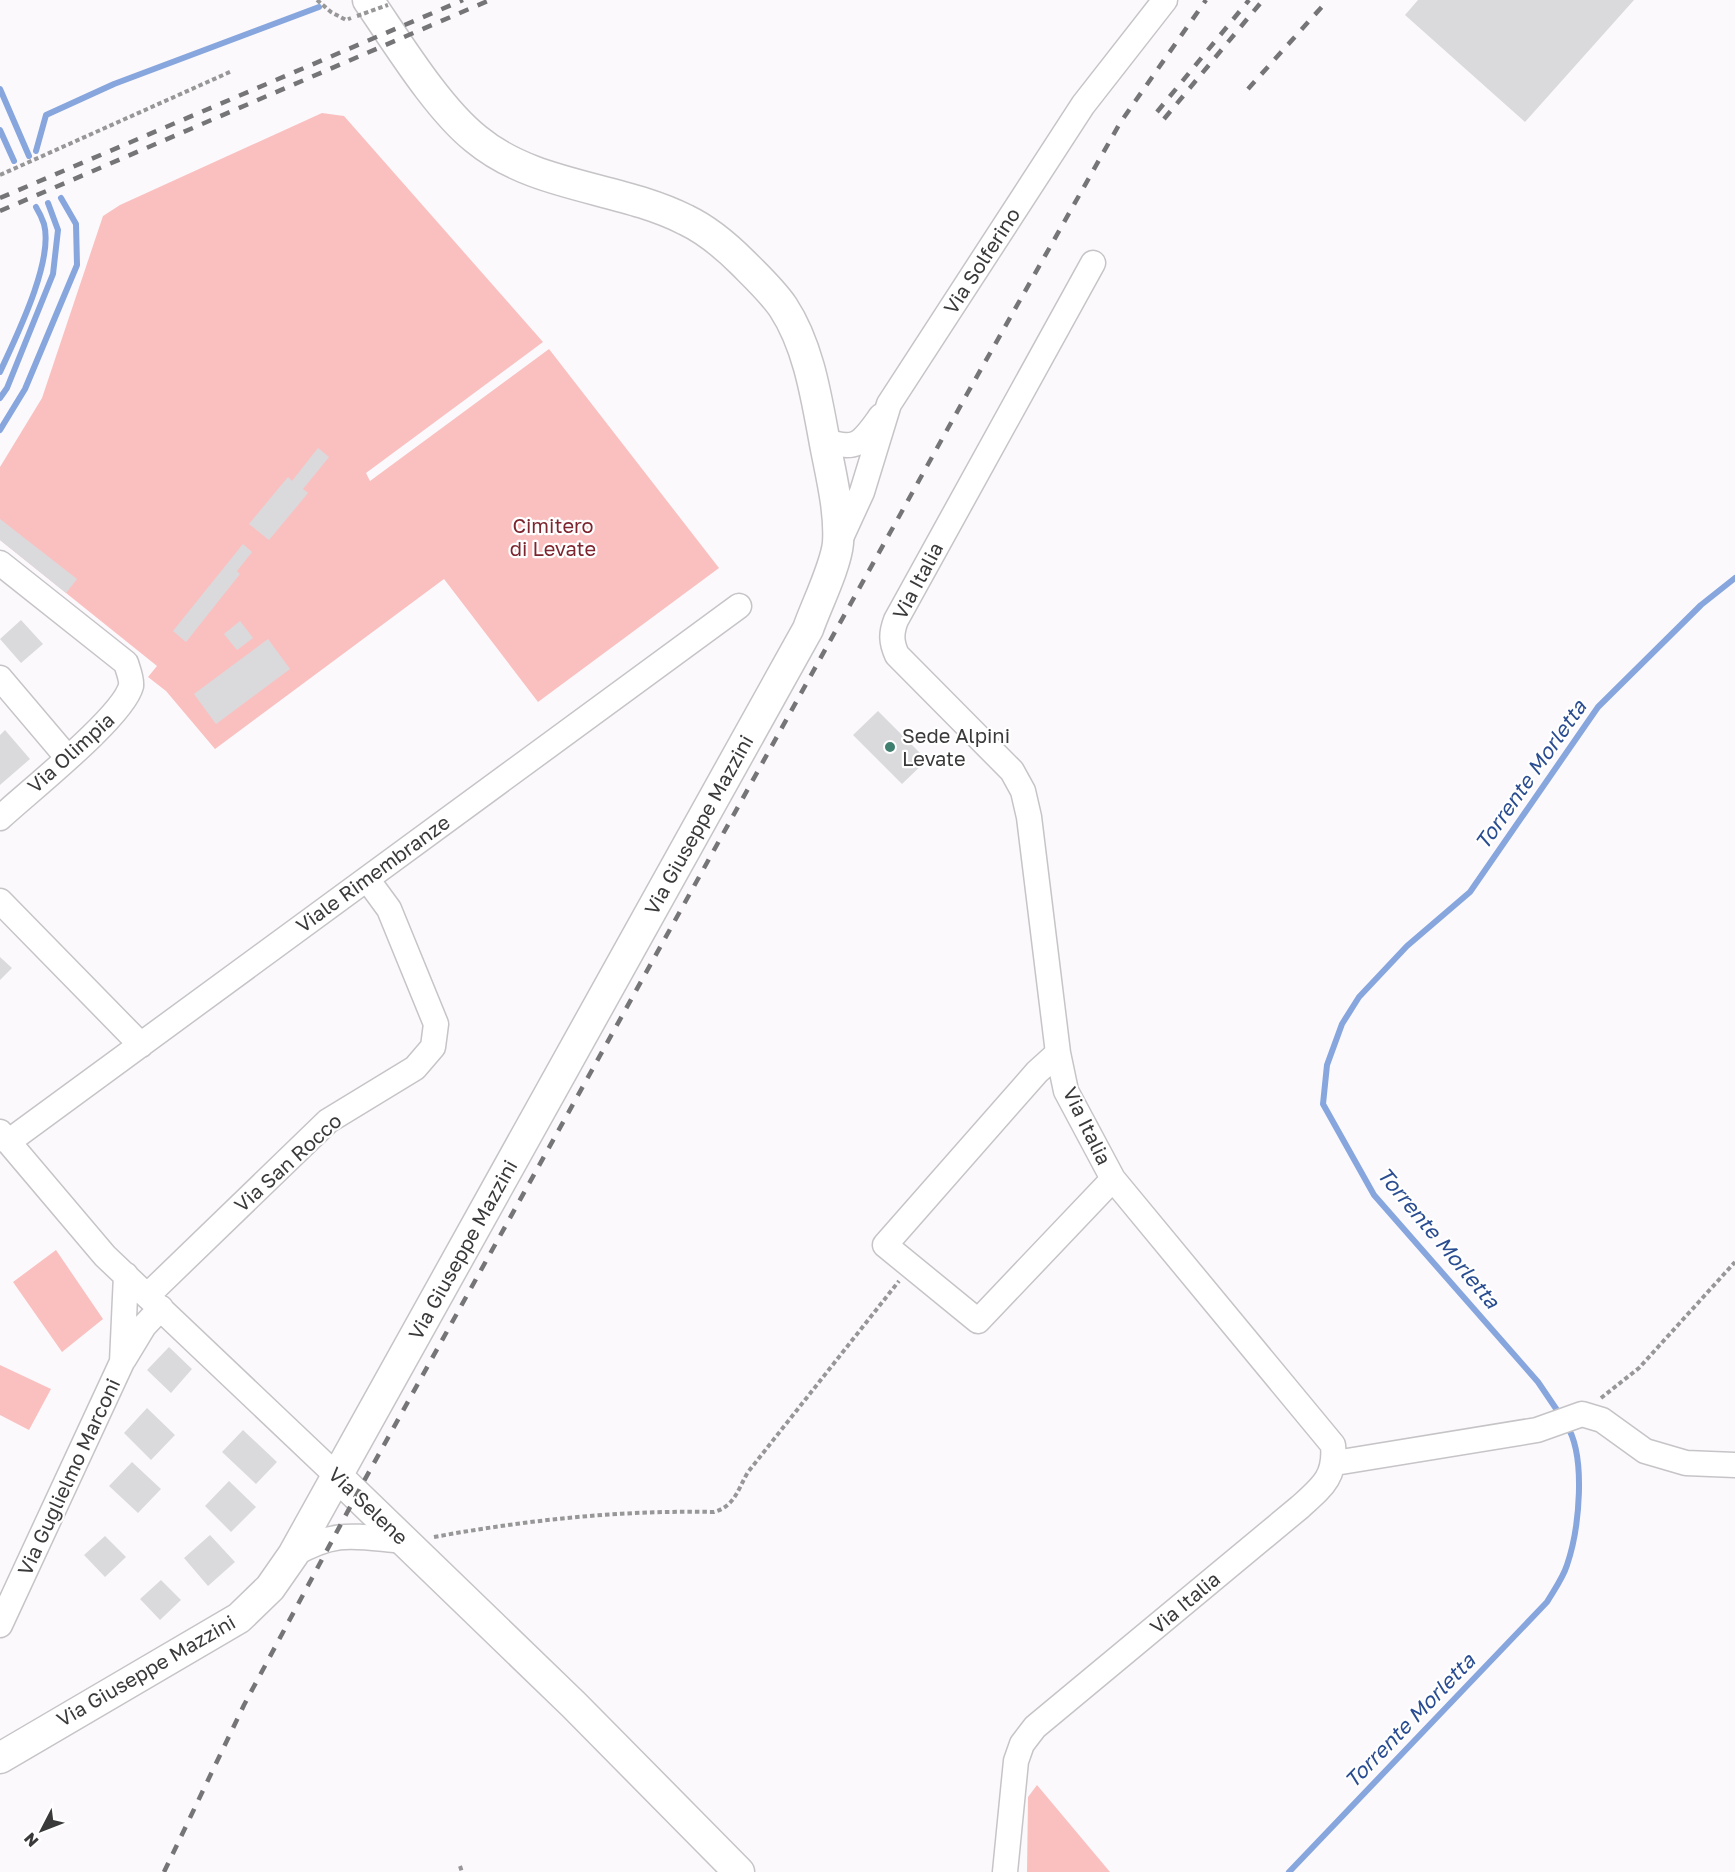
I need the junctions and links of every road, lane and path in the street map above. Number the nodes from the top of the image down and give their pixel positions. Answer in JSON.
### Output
{"nodes":[{"id":1,"x":317,"y":0,"type":"edge"},
{"id":2,"x":1165,"y":0,"type":"edge"},
{"id":3,"x":371,"y":7,"type":"edge"},
{"id":4,"x":232,"y":71,"type":"dead end"},
{"id":5,"x":0,"y":175,"type":"edge"},
{"id":6,"x":1093,"y":263,"type":"dead end"},
{"id":7,"x":889,"y":404,"type":"junction"},
{"id":8,"x":825,"y":440,"type":"junction"},
{"id":9,"x":873,"y":460,"type":"junction"},
{"id":10,"x":833,"y":483,"type":"junction"},
{"id":11,"x":838,"y":544,"type":"junction"},
{"id":12,"x":0,"y":563,"type":"edge"},
{"id":13,"x":739,"y":606,"type":"dead end"},
{"id":14,"x":0,"y":678,"type":"edge"},
{"id":15,"x":67,"y":757,"type":"junction"},
{"id":16,"x":0,"y":818,"type":"edge"},
{"id":17,"x":367,"y":879,"type":"junction"},
{"id":18,"x":0,"y":901,"type":"edge"},
{"id":19,"x":141,"y":1045,"type":"junction"},
{"id":20,"x":1058,"y":1053,"type":"junction"},
{"id":21,"x":4,"y":1136,"type":"edge"},
{"id":22,"x":1113,"y":1179,"type":"junction"},
{"id":23,"x":1735,"y":1262,"type":"edge"},
{"id":24,"x":910,"y":1266,"type":"junction"},
{"id":25,"x":126,"y":1275,"type":"junction"},
{"id":26,"x":154,"y":1302,"type":"junction"},
{"id":27,"x":122,"y":1362,"type":"junction"},
{"id":28,"x":1582,"y":1414,"type":"junction"},
{"id":29,"x":1335,"y":1462,"type":"junction"},
{"id":30,"x":1735,"y":1465,"type":"edge"},
{"id":31,"x":338,"y":1477,"type":"junction"},
{"id":32,"x":414,"y":1540,"type":"junction"},
{"id":33,"x":293,"y":1555,"type":"junction"},
{"id":34,"x":0,"y":1625,"type":"edge"},
{"id":35,"x":0,"y":1758,"type":"edge"},
{"id":36,"x":460,"y":1866,"type":"dead end"},
{"id":37,"x":462,"y":1872,"type":"edge"},
{"id":38,"x":739,"y":1872,"type":"edge"},
{"id":39,"x":1005,"y":1872,"type":"edge"}],
"edges":[{"from":1,"to":3,"type":"path"},
{"from":2,"to":7,"type":"street","name":"Via Solferino"},
{"from":3,"to":8,"type":"street"},
{"from":4,"to":5,"type":"path"},
{"from":6,"to":20,"type":"street","name":"Via Italia"},
{"from":7,"to":8,"type":"street"},
{"from":7,"to":9,"type":"street","name":"Via Solferino"},
{"from":8,"to":10,"type":"street"},
{"from":9,"to":10,"type":"street"},
{"from":9,"to":11,"type":"street","name":"Via Solferino"},
{"from":10,"to":11,"type":"street"},
{"from":11,"to":31,"type":"street","name":"Via Giuseppe Mazzini"},
{"from":12,"to":15,"type":"street","name":"Via Olimpia"},
{"from":13,"to":17,"type":"street","name":"Viale Rimembranze"},
{"from":14,"to":15,"type":"street"},
{"from":15,"to":16,"type":"street","name":"Via Olimpia"},
{"from":17,"to":19,"type":"street","name":"Viale Rimembranze"},
{"from":17,"to":26,"type":"street","name":"Via San Rocco"},
{"from":18,"to":19,"type":"street"},
{"from":19,"to":21,"type":"street","name":"Viale Rimembranze"},
{"from":20,"to":22,"type":"street","name":"Via Italia"},
{"from":20,"to":24,"type":"street"},
{"from":21,"to":25,"type":"street","name":"Via Selene"},
{"from":22,"to":24,"type":"street"},
{"from":22,"to":29,"type":"street","name":"Via Italia"},
{"from":23,"to":28,"type":"path"},
{"from":24,"to":32,"type":"path"},
{"from":25,"to":26,"type":"street","name":"Via Selene"},
{"from":25,"to":27,"type":"street","name":"Via Guglielmo Marconi"},
{"from":26,"to":27,"type":"street","name":"Via Guglielmo Marconi"},
{"from":26,"to":31,"type":"street","name":"Via Selene"},
{"from":27,"to":34,"type":"street","name":"Via Guglielmo Marconi"},
{"from":28,"to":29,"type":"street"},
{"from":28,"to":30,"type":"street"},
{"from":29,"to":39,"type":"street","name":"Via Italia"},
{"from":31,"to":32,"type":"street","name":"Via Selene"},
{"from":31,"to":33,"type":"street","name":"Via Giuseppe Mazzini"},
{"from":32,"to":33,"type":"street"},
{"from":32,"to":38,"type":"street","name":"Via Selene"},
{"from":33,"to":35,"type":"street","name":"Via Giuseppe Mazzini"},
{"from":36,"to":37,"type":"path"}]}
